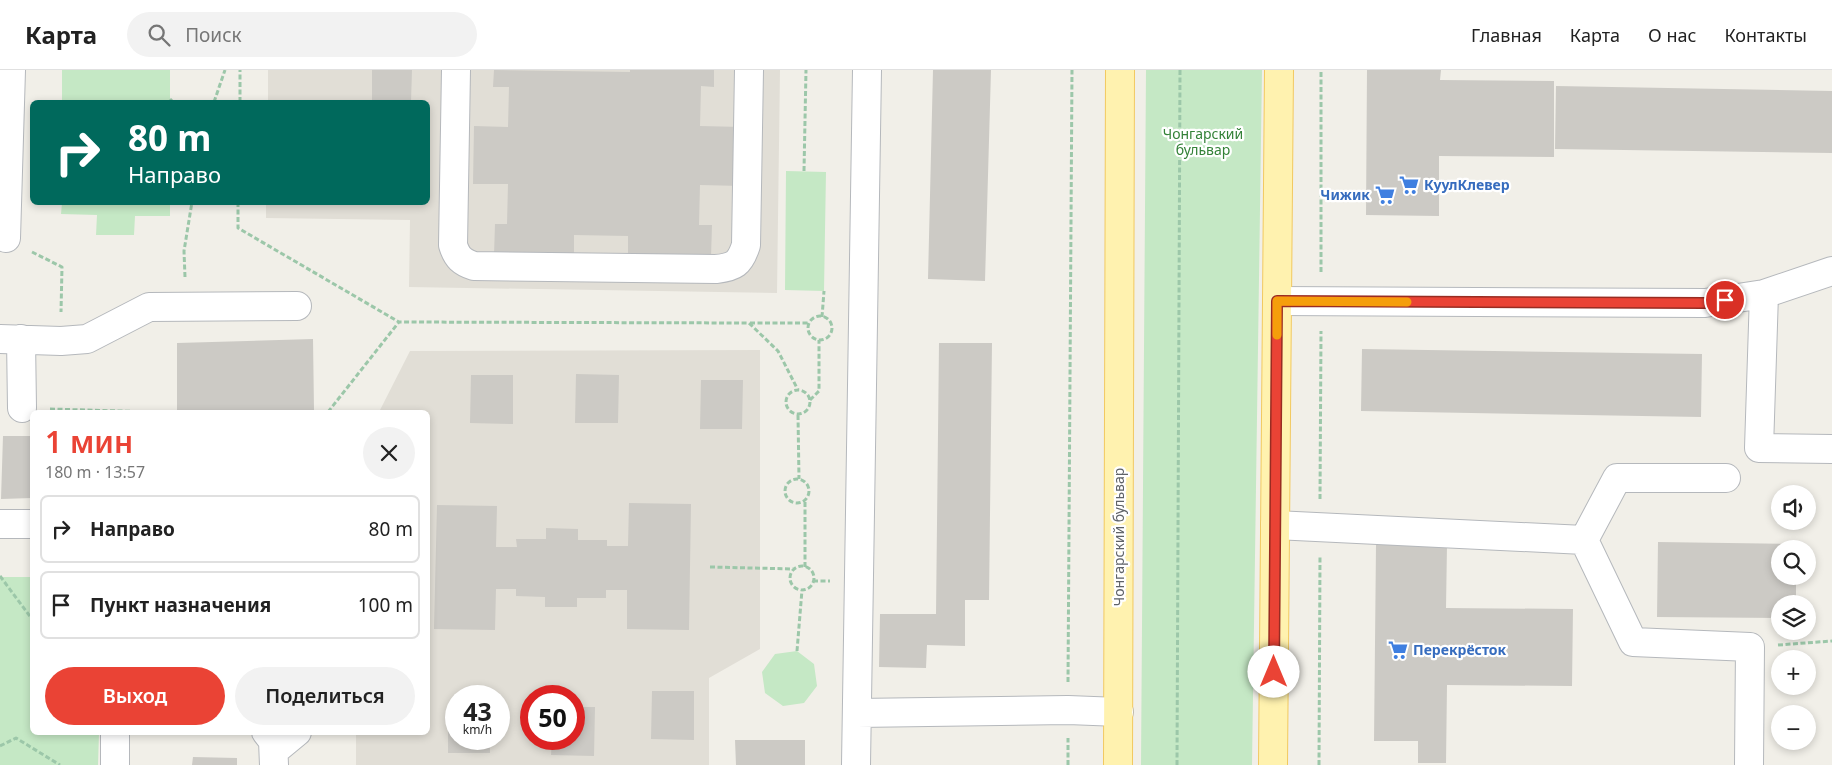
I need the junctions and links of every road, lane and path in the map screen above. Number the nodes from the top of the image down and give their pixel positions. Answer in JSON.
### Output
{"nodes":[{"id":1,"x":11,"y":70,"type":"edge"},
{"id":2,"x":225,"y":70,"type":"edge"},
{"id":3,"x":240,"y":70,"type":"edge"},
{"id":4,"x":456,"y":70,"type":"edge"},
{"id":5,"x":749,"y":70,"type":"edge"},
{"id":6,"x":806,"y":70,"type":"edge"},
{"id":7,"x":867,"y":70,"type":"edge"},
{"id":8,"x":1072,"y":70,"type":"edge"},
{"id":9,"x":1120,"y":70,"type":"edge"},
{"id":10,"x":1180,"y":70,"type":"edge"},
{"id":11,"x":1278,"y":70,"type":"edge"},
{"id":12,"x":1322,"y":70,"type":"edge"},
{"id":13,"x":215,"y":100,"type":"edge"},
{"id":14,"x":240,"y":100,"type":"edge"},
{"id":15,"x":804,"y":172,"type":"dead end"},
{"id":16,"x":192,"y":205,"type":"edge"},
{"id":17,"x":238,"y":205,"type":"edge"},
{"id":18,"x":6,"y":238,"type":"dead end"},
{"id":19,"x":62,"y":268,"type":"dead end"},
{"id":20,"x":1832,"y":271,"type":"edge"},
{"id":21,"x":824,"y":291,"type":"dead end"},
{"id":22,"x":1764,"y":294,"type":"junction"},
{"id":23,"x":1277,"y":301,"type":"junction"},
{"id":24,"x":1321,"y":301,"type":"junction"},
{"id":25,"x":185,"y":305,"type":"junction"},
{"id":26,"x":297,"y":306,"type":"dead end"},
{"id":27,"x":822,"y":316,"type":"junction"},
{"id":28,"x":399,"y":322,"type":"junction"},
{"id":29,"x":749,"y":323,"type":"junction"},
{"id":30,"x":809,"y":323,"type":"junction"},
{"id":31,"x":10,"y":339,"type":"edge"},
{"id":32,"x":61,"y":340,"type":"junction"},
{"id":33,"x":819,"y":340,"type":"junction"},
{"id":34,"x":798,"y":390,"type":"junction"},
{"id":35,"x":810,"y":400,"type":"junction"},
{"id":36,"x":22,"y":408,"type":"joint"},
{"id":37,"x":88,"y":410,"type":"edge"},
{"id":38,"x":330,"y":410,"type":"edge"},
{"id":39,"x":798,"y":415,"type":"junction"},
{"id":40,"x":1832,"y":449,"type":"edge"},
{"id":41,"x":1726,"y":478,"type":"dead end"},
{"id":42,"x":799,"y":479,"type":"junction"},
{"id":43,"x":805,"y":501,"type":"junction"},
{"id":44,"x":0,"y":524,"type":"edge"},
{"id":45,"x":30,"y":524,"type":"edge"},
{"id":46,"x":1275,"y":525,"type":"junction"},
{"id":47,"x":1320,"y":527,"type":"junction"},
{"id":48,"x":1584,"y":540,"type":"junction"},
{"id":49,"x":710,"y":567,"type":"dead end"},
{"id":50,"x":805,"y":567,"type":"junction"},
{"id":51,"x":794,"y":569,"type":"junction"},
{"id":52,"x":0,"y":576,"type":"edge"},
{"id":53,"x":802,"y":590,"type":"junction"},
{"id":54,"x":30,"y":616,"type":"edge"},
{"id":55,"x":1832,"y":641,"type":"edge"},
{"id":56,"x":1750,"y":647,"type":"junction"},
{"id":57,"x":797,"y":651,"type":"dead end"},
{"id":58,"x":1068,"y":710,"type":"junction"},
{"id":59,"x":1119,"y":712,"type":"junction"},
{"id":60,"x":857,"y":713,"type":"junction"},
{"id":61,"x":115,"y":735,"type":"edge"},
{"id":62,"x":293,"y":735,"type":"edge"},
{"id":63,"x":0,"y":746,"type":"edge"},
{"id":64,"x":272,"y":750,"type":"edge"},
{"id":65,"x":60,"y":765,"type":"edge"},
{"id":66,"x":115,"y":765,"type":"edge"},
{"id":67,"x":856,"y":765,"type":"edge"},
{"id":68,"x":1068,"y":765,"type":"edge"},
{"id":69,"x":1118,"y":765,"type":"edge"},
{"id":70,"x":1177,"y":765,"type":"edge"},
{"id":71,"x":1273,"y":765,"type":"edge"},
{"id":72,"x":1319,"y":765,"type":"edge"},
{"id":73,"x":1749,"y":765,"type":"edge"}],
"edges":[{"from":1,"to":18,"type":"lane"},
{"from":2,"to":13,"type":"path"},
{"from":3,"to":14,"type":"path"},
{"from":4,"to":5,"type":"lane"},
{"from":6,"to":15,"type":"path"},
{"from":7,"to":60,"type":"lane"},
{"from":8,"to":58,"type":"path"},
{"from":9,"to":59,"type":"main road","name":"Чонгарский бульвар"},
{"from":10,"to":70,"type":"path"},
{"from":11,"to":23,"type":"main road"},
{"from":12,"to":24,"type":"path"},
{"from":16,"to":25,"type":"path"},
{"from":17,"to":28,"type":"path"},
{"from":19,"to":32,"type":"path"},
{"from":20,"to":22,"type":"lane"},
{"from":21,"to":27,"type":"path"},
{"from":22,"to":24,"type":"lane"},
{"from":22,"to":40,"type":"lane"},
{"from":23,"to":24,"type":"lane"},
{"from":23,"to":46,"type":"main road"},
{"from":24,"to":47,"type":"path"},
{"from":25,"to":26,"type":"lane"},
{"from":25,"to":32,"type":"lane"},
{"from":27,"to":30,"type":"path"},
{"from":27,"to":33,"type":"path"},
{"from":28,"to":29,"type":"path"},
{"from":28,"to":38,"type":"path"},
{"from":29,"to":30,"type":"path"},
{"from":29,"to":34,"type":"path"},
{"from":30,"to":33,"type":"path"},
{"from":31,"to":32,"type":"lane"},
{"from":31,"to":36,"type":"lane"},
{"from":33,"to":35,"type":"path"},
{"from":34,"to":35,"type":"path"},
{"from":34,"to":39,"type":"path"},
{"from":35,"to":39,"type":"path"},
{"from":36,"to":37,"type":"path"},
{"from":39,"to":42,"type":"path"},
{"from":41,"to":48,"type":"lane"},
{"from":42,"to":43,"type":"path"},
{"from":42,"to":43,"type":"path"},
{"from":43,"to":50,"type":"path"},
{"from":44,"to":45,"type":"lane"},
{"from":46,"to":47,"type":"lane"},
{"from":46,"to":71,"type":"main road"},
{"from":47,"to":48,"type":"lane"},
{"from":47,"to":72,"type":"path"},
{"from":48,"to":56,"type":"lane"},
{"from":49,"to":51,"type":"path"},
{"from":50,"to":51,"type":"path"},
{"from":50,"to":53,"type":"path"},
{"from":51,"to":53,"type":"path"},
{"from":52,"to":54,"type":"path"},
{"from":53,"to":57,"type":"path"},
{"from":55,"to":56,"type":"path"},
{"from":56,"to":73,"type":"lane"},
{"from":58,"to":59,"type":"lane"},
{"from":58,"to":60,"type":"lane"},
{"from":58,"to":68,"type":"path"},
{"from":59,"to":69,"type":"main road","name":"Чонгарский бульвар"},
{"from":60,"to":67,"type":"lane"},
{"from":61,"to":66,"type":"lane"},
{"from":62,"to":64,"type":"lane"},
{"from":63,"to":65,"type":"path"}]}
